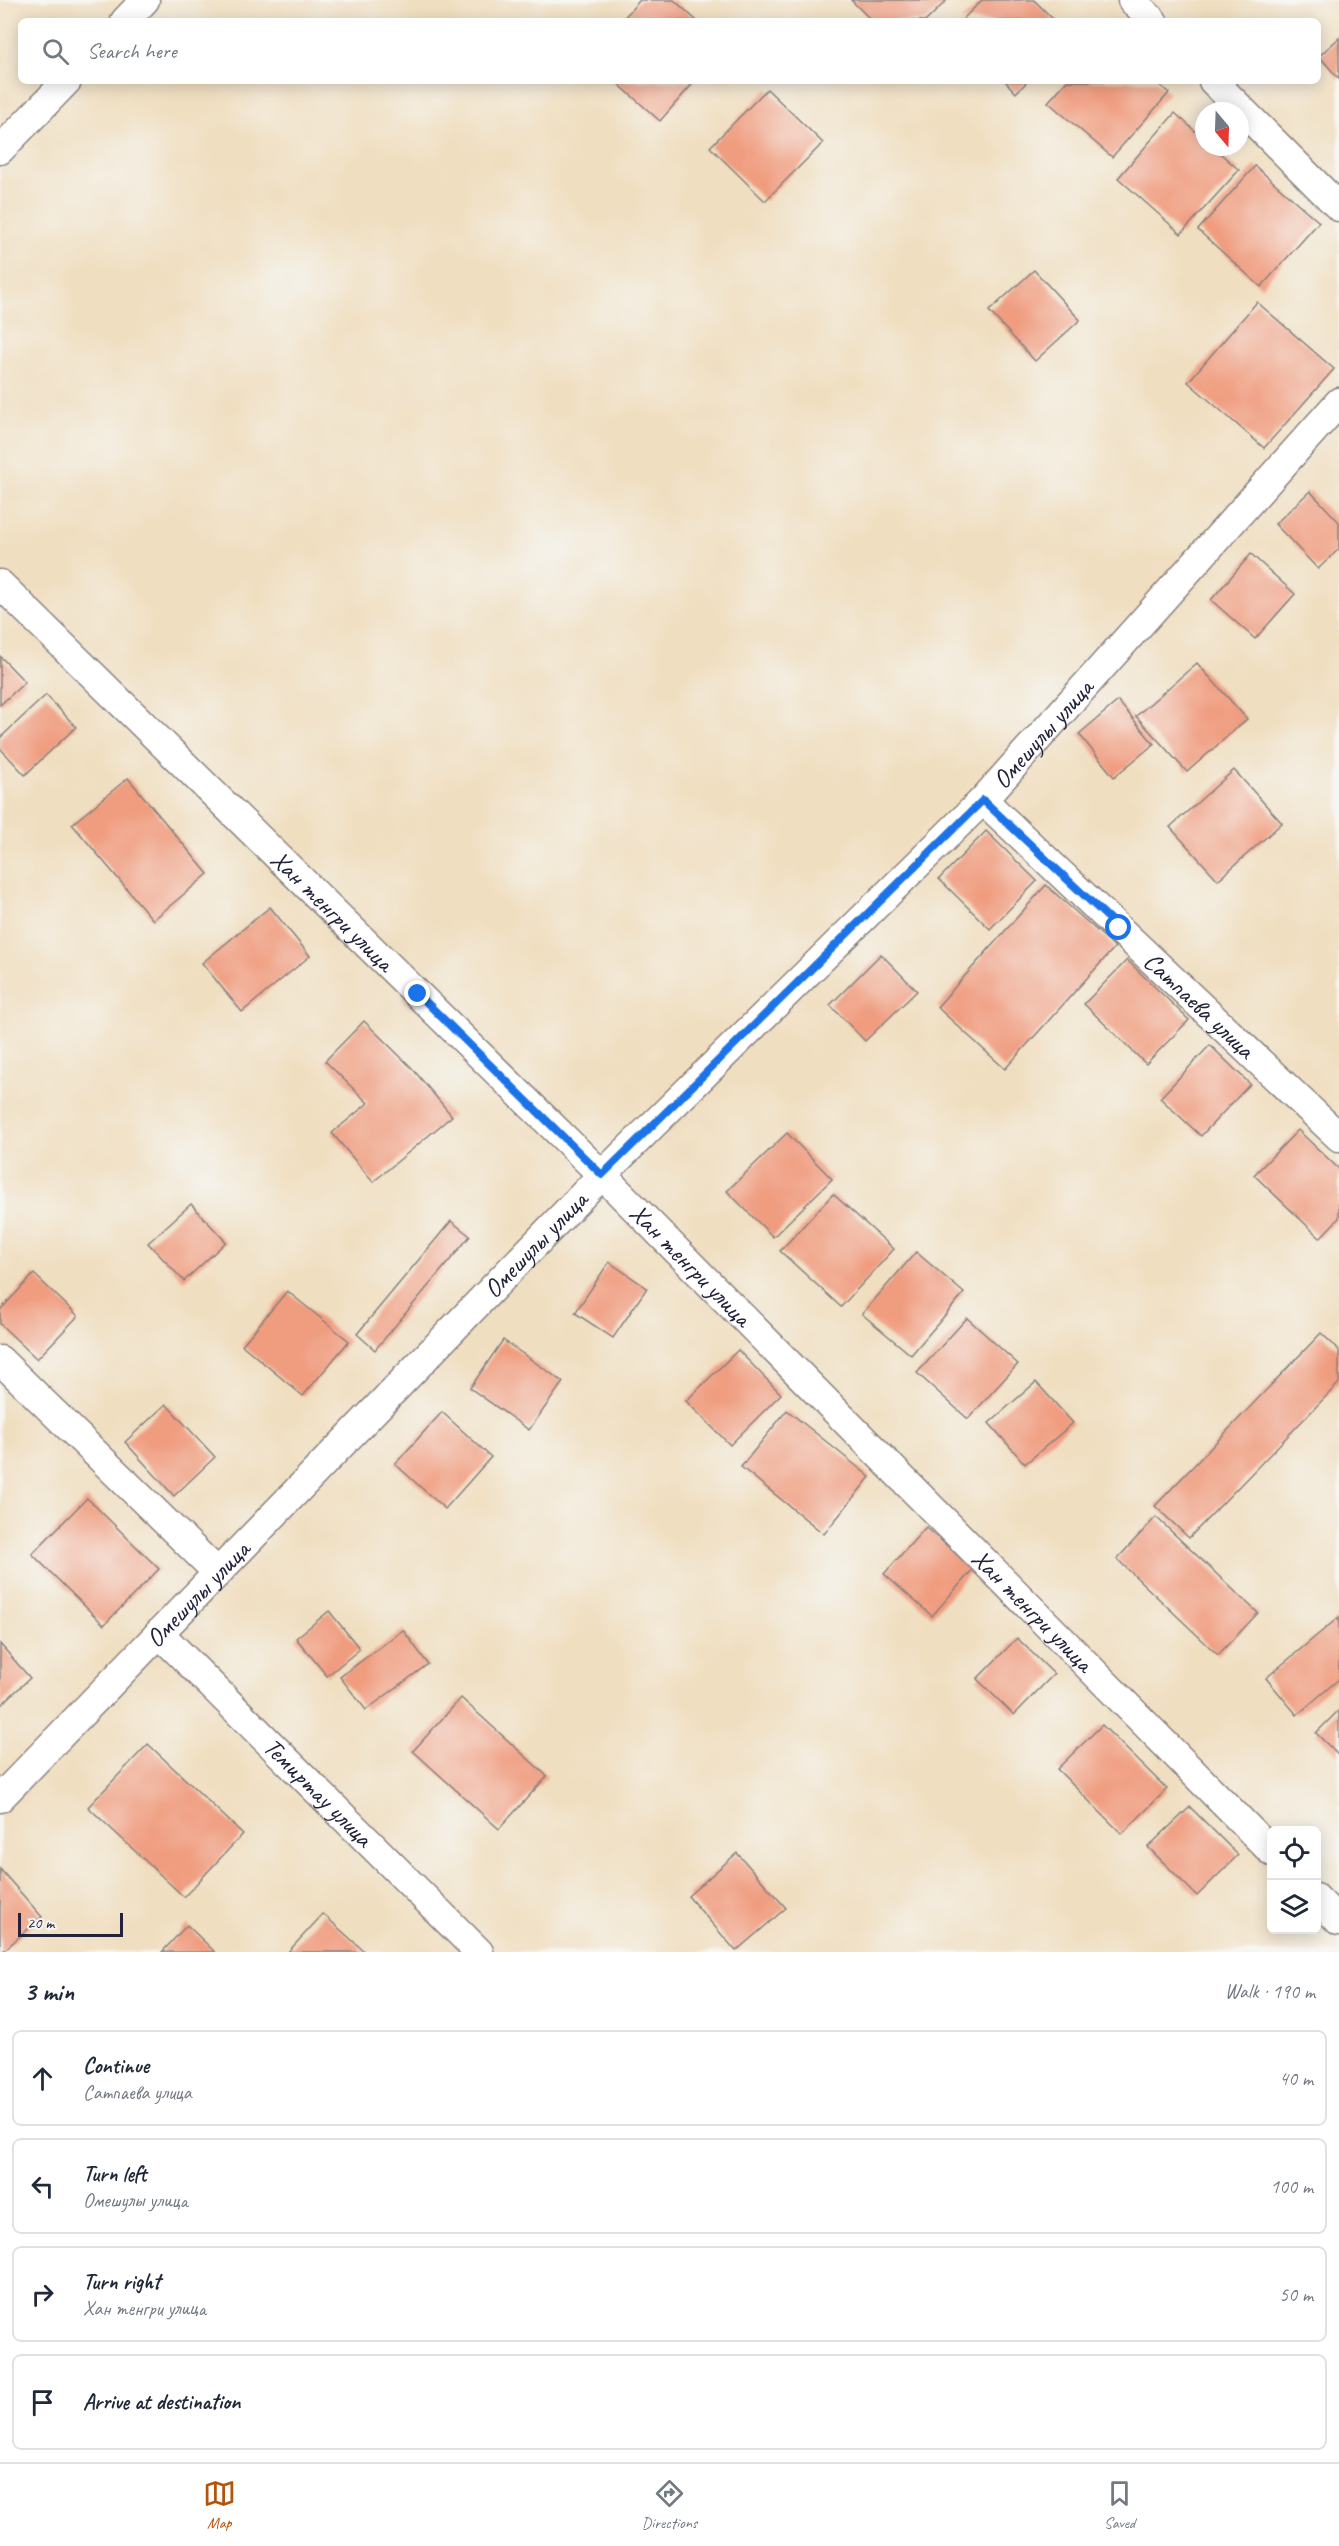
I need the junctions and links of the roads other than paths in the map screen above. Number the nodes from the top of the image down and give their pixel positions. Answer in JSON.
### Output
{"nodes":[{"id":1,"x":146,"y":0,"type":"edge"},
{"id":2,"x":1132,"y":0,"type":"edge"},
{"id":3,"x":128,"y":18,"type":"edge"},
{"id":4,"x":1150,"y":18,"type":"edge"},
{"id":5,"x":64,"y":84,"type":"edge"},
{"id":6,"x":1216,"y":84,"type":"edge"},
{"id":7,"x":0,"y":150,"type":"edge"},
{"id":8,"x":1339,"y":207,"type":"edge"},
{"id":9,"x":1339,"y":402,"type":"edge"},
{"id":10,"x":0,"y":584,"type":"edge"},
{"id":11,"x":983,"y":800,"type":"junction"},
{"id":12,"x":1339,"y":1137,"type":"edge"},
{"id":13,"x":602,"y":1175,"type":"junction"},
{"id":14,"x":0,"y":1360,"type":"edge"},
{"id":15,"x":218,"y":1572,"type":"junction"},
{"id":16,"x":159,"y":1633,"type":"junction"},
{"id":17,"x":0,"y":1798,"type":"edge"},
{"id":18,"x":1267,"y":1847,"type":"edge"},
{"id":19,"x":1321,"y":1902,"type":"edge"},
{"id":20,"x":1339,"y":1921,"type":"edge"},
{"id":21,"x":478,"y":1952,"type":"edge"}],
"edges":[{"from":1,"to":3,"type":"street"},
{"from":2,"to":4,"type":"street"},
{"from":5,"to":7,"type":"street"},
{"from":6,"to":8,"type":"street"},
{"from":9,"to":11,"type":"street","name":"Омешулы улица"},
{"from":10,"to":13,"type":"street","name":"Хан тенгри улица"},
{"from":11,"to":12,"type":"street","name":"Сатпаева улица"},
{"from":11,"to":13,"type":"street","name":"Омешулы улица"},
{"from":13,"to":15,"type":"street","name":"Омешулы улица"},
{"from":13,"to":18,"type":"street","name":"Хан тенгри улица"},
{"from":14,"to":15,"type":"street"},
{"from":15,"to":16,"type":"street","name":"Омешулы улица"},
{"from":16,"to":17,"type":"street","name":"Омешулы улица"},
{"from":16,"to":21,"type":"street","name":"Темиртау улица"},
{"from":19,"to":20,"type":"street"}]}
